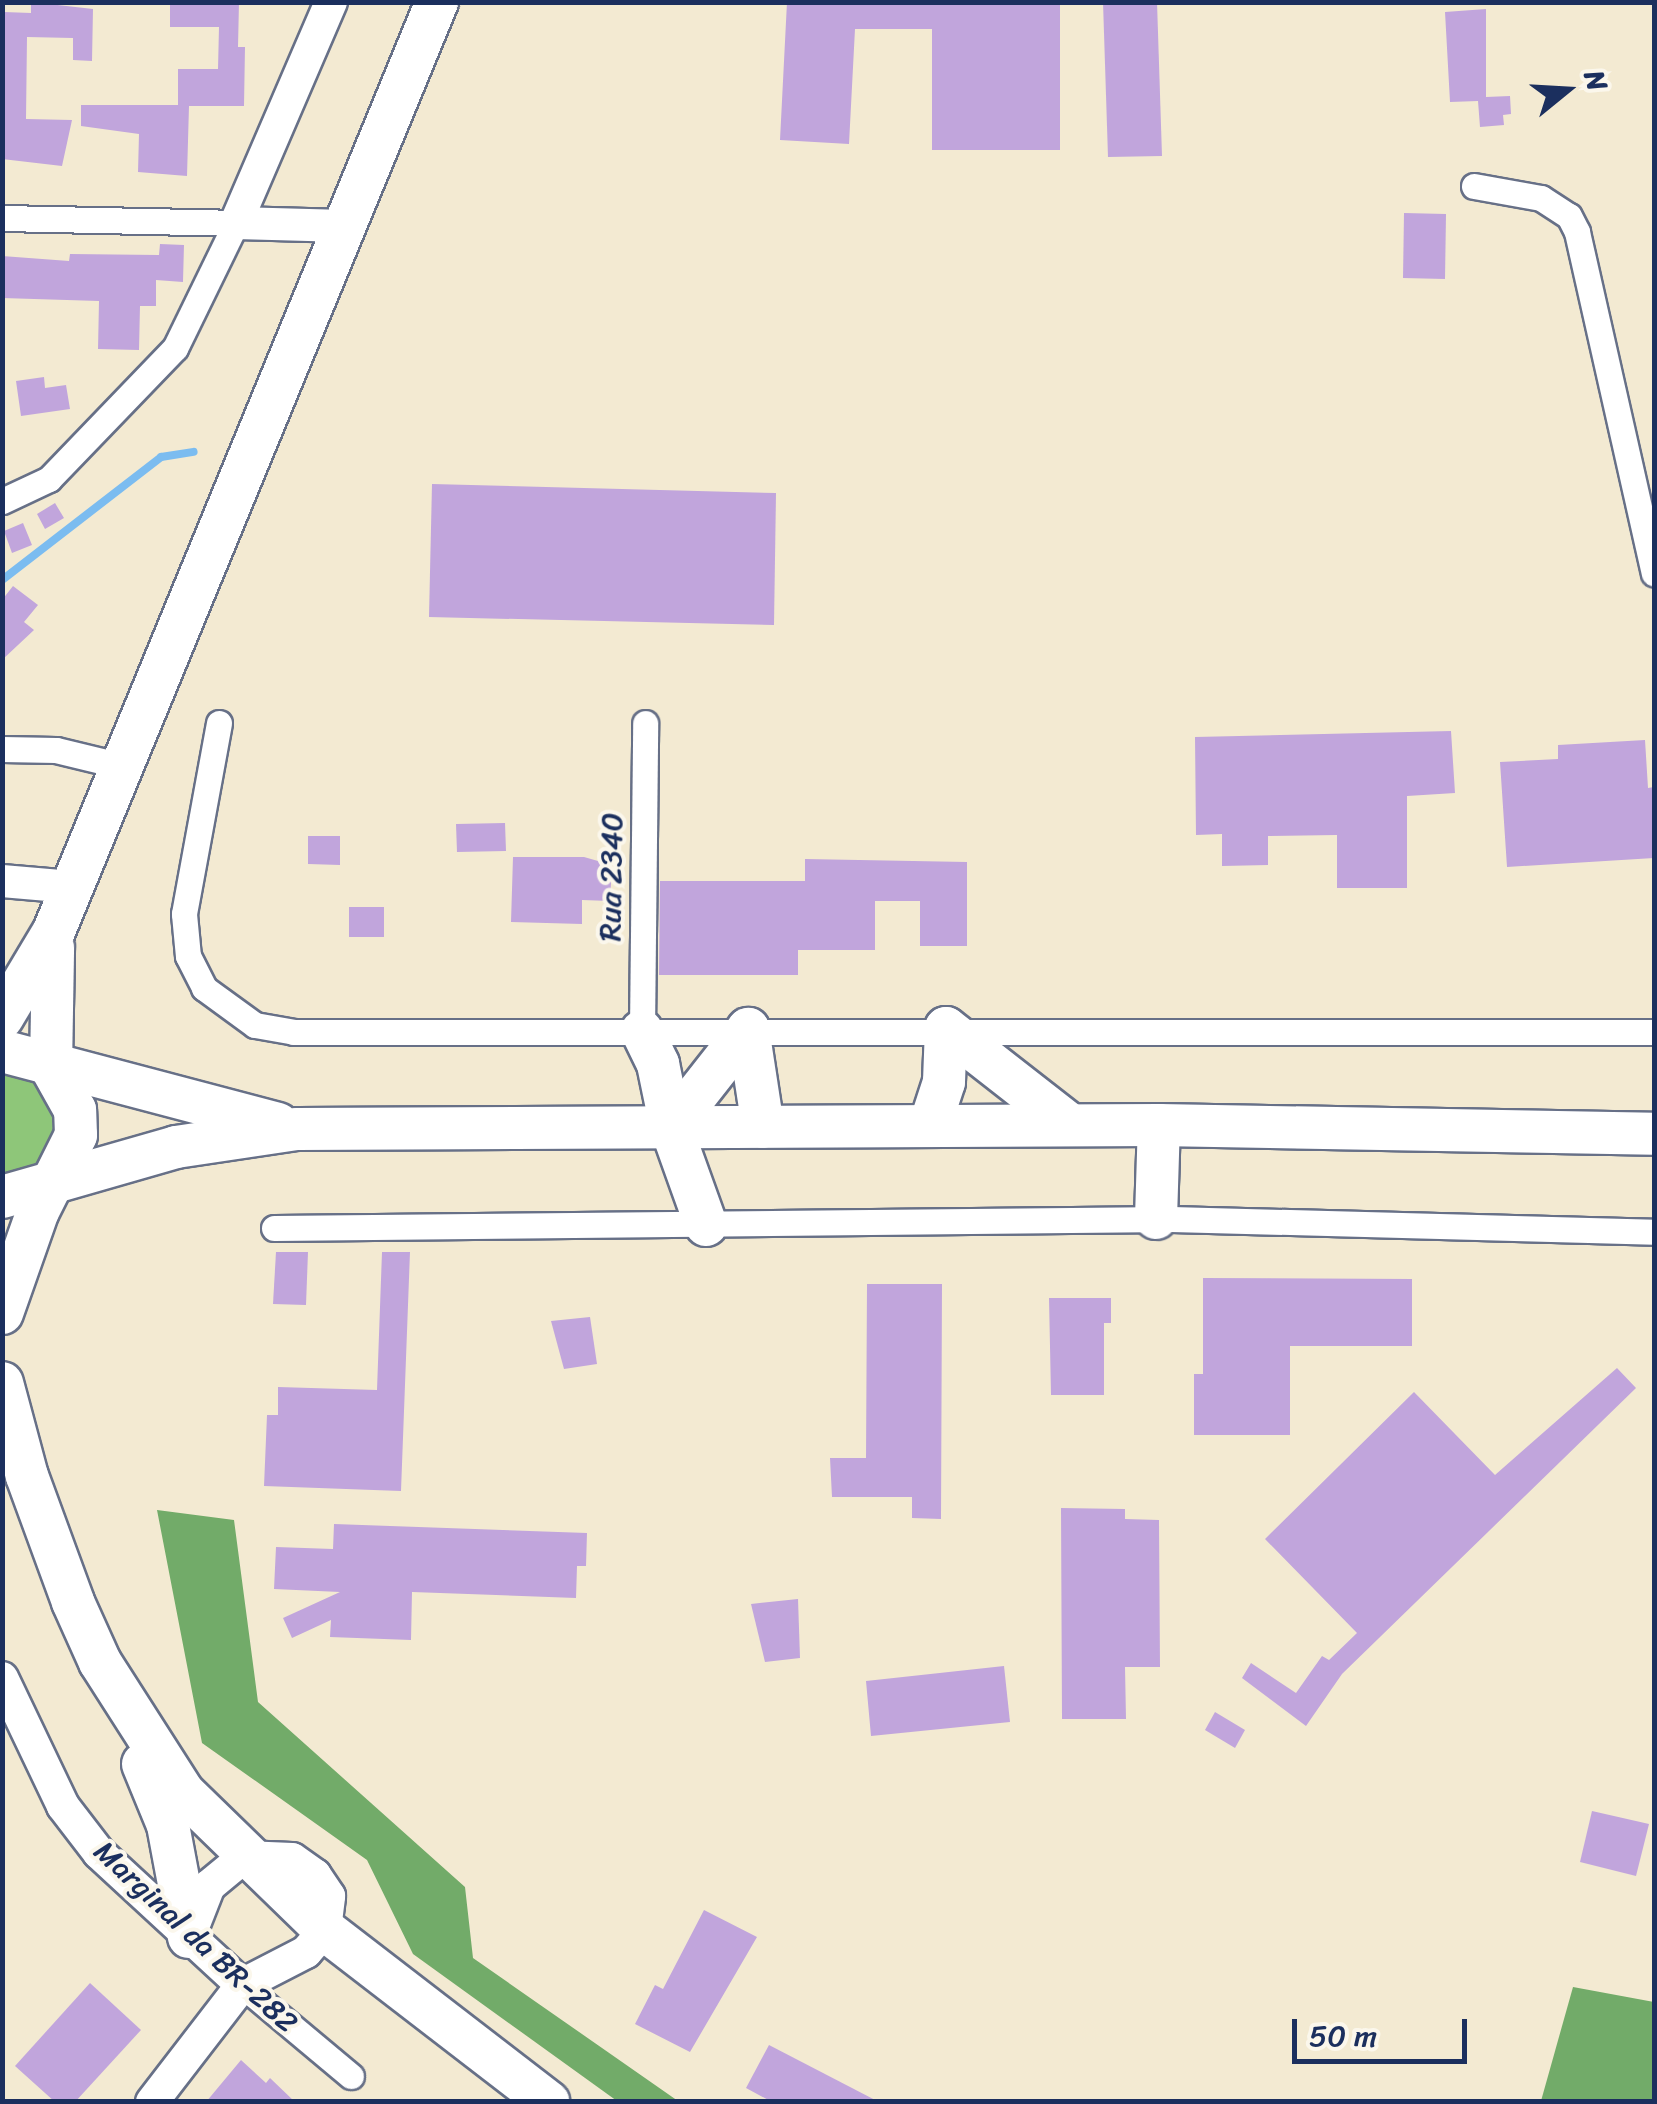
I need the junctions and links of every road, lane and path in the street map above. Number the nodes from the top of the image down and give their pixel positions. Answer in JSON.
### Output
{"nodes":[{"id":1,"x":331,"y":2,"type":"edge"},
{"id":2,"x":437,"y":2,"type":"edge"},
{"id":3,"x":1474,"y":186,"type":"dead end"},
{"id":4,"x":2,"y":218,"type":"edge"},
{"id":5,"x":236,"y":223,"type":"junction"},
{"id":6,"x":345,"y":226,"type":"junction"},
{"id":7,"x":2,"y":501,"type":"edge"},
{"id":8,"x":1654,"y":573,"type":"edge"},
{"id":9,"x":645,"y":722,"type":"dead end"},
{"id":10,"x":219,"y":724,"type":"dead end"},
{"id":11,"x":2,"y":750,"type":"edge"},
{"id":12,"x":122,"y":766,"type":"junction"},
{"id":13,"x":2,"y":881,"type":"edge"},
{"id":14,"x":72,"y":886,"type":"junction"},
{"id":15,"x":54,"y":931,"type":"junction"},
{"id":16,"x":2,"y":1018,"type":"edge"},
{"id":17,"x":946,"y":1028,"type":"junction"},
{"id":18,"x":748,"y":1029,"type":"junction"},
{"id":19,"x":642,"y":1031,"type":"junction"},
{"id":20,"x":1654,"y":1032,"type":"edge"},
{"id":21,"x":2,"y":1051,"type":"edge"},
{"id":22,"x":51,"y":1067,"type":"junction"},
{"id":23,"x":930,"y":1125,"type":"junction"},
{"id":24,"x":1070,"y":1125,"type":"junction"},
{"id":25,"x":1160,"y":1125,"type":"junction"},
{"id":26,"x":671,"y":1127,"type":"junction"},
{"id":27,"x":763,"y":1127,"type":"junction"},
{"id":28,"x":298,"y":1129,"type":"junction"},
{"id":29,"x":1654,"y":1134,"type":"edge"},
{"id":30,"x":54,"y":1180,"type":"junction"},
{"id":31,"x":2,"y":1198,"type":"edge"},
{"id":32,"x":1156,"y":1218,"type":"junction"},
{"id":33,"x":706,"y":1225,"type":"junction"},
{"id":34,"x":274,"y":1228,"type":"dead end"},
{"id":35,"x":1654,"y":1232,"type":"edge"},
{"id":36,"x":2,"y":1313,"type":"edge"},
{"id":37,"x":2,"y":1382,"type":"edge"},
{"id":38,"x":100,"y":1662,"type":"junction"},
{"id":39,"x":2,"y":1678,"type":"edge"},
{"id":40,"x":244,"y":1857,"type":"junction"},
{"id":41,"x":327,"y":1913,"type":"junction"},
{"id":42,"x":189,"y":1937,"type":"junction"},
{"id":43,"x":242,"y":1985,"type":"junction"},
{"id":44,"x":352,"y":2076,"type":"dead end"},
{"id":45,"x":152,"y":2102,"type":"edge"},
{"id":46,"x":548,"y":2102,"type":"edge"}],
"edges":[{"from":1,"to":5,"type":"street"},
{"from":2,"to":6,"type":"highway"},
{"from":3,"to":8,"type":"street"},
{"from":4,"to":5,"type":"street"},
{"from":5,"to":6,"type":"street"},
{"from":5,"to":7,"type":"street"},
{"from":6,"to":12,"type":"highway"},
{"from":9,"to":19,"type":"street","name":"Rua 2340"},
{"from":10,"to":19,"type":"street"},
{"from":11,"to":12,"type":"street"},
{"from":12,"to":14,"type":"highway"},
{"from":13,"to":14,"type":"street"},
{"from":14,"to":15,"type":"highway"},
{"from":15,"to":16,"type":"highway"},
{"from":15,"to":22,"type":"highway"},
{"from":17,"to":18,"type":"street"},
{"from":17,"to":20,"type":"street"},
{"from":17,"to":23,"type":"highway"},
{"from":17,"to":24,"type":"highway"},
{"from":18,"to":19,"type":"street"},
{"from":18,"to":26,"type":"highway"},
{"from":18,"to":27,"type":"highway"},
{"from":19,"to":26,"type":"highway"},
{"from":21,"to":22,"type":"highway"},
{"from":22,"to":28,"type":"highway"},
{"from":22,"to":30,"type":"highway"},
{"from":23,"to":24,"type":"highway"},
{"from":23,"to":27,"type":"highway"},
{"from":24,"to":25,"type":"highway"},
{"from":25,"to":29,"type":"highway"},
{"from":25,"to":32,"type":"highway"},
{"from":26,"to":27,"type":"highway"},
{"from":26,"to":28,"type":"highway"},
{"from":26,"to":33,"type":"highway"},
{"from":28,"to":30,"type":"highway"},
{"from":30,"to":31,"type":"highway"},
{"from":30,"to":36,"type":"highway"},
{"from":32,"to":33,"type":"street"},
{"from":32,"to":35,"type":"street"},
{"from":33,"to":34,"type":"street"},
{"from":37,"to":38,"type":"highway"},
{"from":38,"to":40,"type":"highway"},
{"from":38,"to":42,"type":"highway"},
{"from":39,"to":42,"type":"street","name":"Marginal da BR-282"},
{"from":40,"to":41,"type":"highway"},
{"from":40,"to":42,"type":"street"},
{"from":41,"to":43,"type":"street"},
{"from":41,"to":46,"type":"highway"},
{"from":42,"to":43,"type":"street","name":"Marginal da BR-282"},
{"from":43,"to":44,"type":"street","name":"Marginal da BR-282"},
{"from":43,"to":45,"type":"street"}]}
